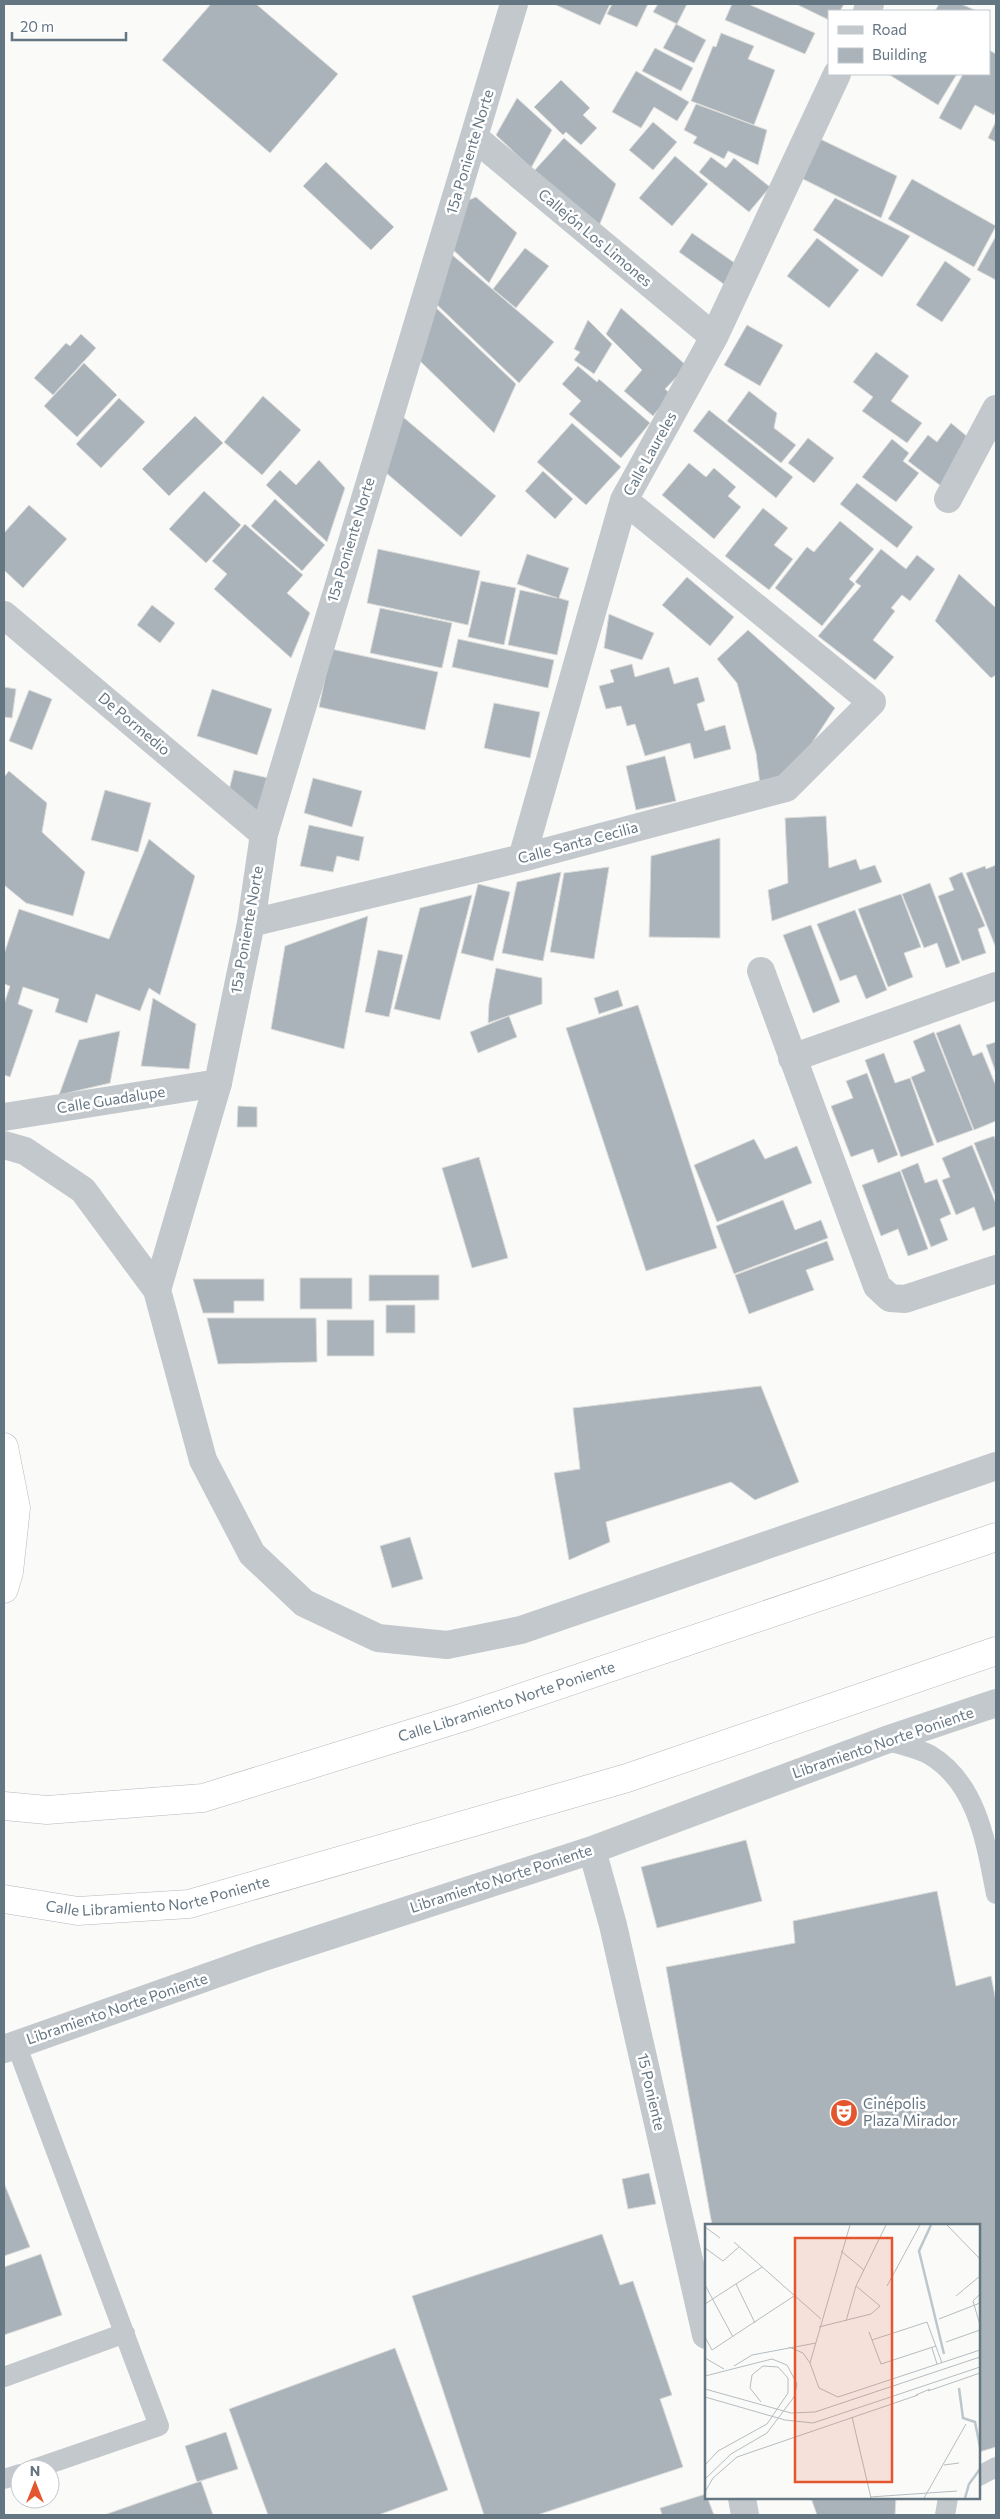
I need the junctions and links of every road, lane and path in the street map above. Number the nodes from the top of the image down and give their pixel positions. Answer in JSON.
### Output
{"nodes":[{"id":1,"x":514,"y":4,"type":"edge"},
{"id":2,"x":837,"y":75,"type":"edge"},
{"id":3,"x":475,"y":138,"type":"junction"},
{"id":4,"x":714,"y":337,"type":"junction"},
{"id":5,"x":996,"y":409,"type":"edge"},
{"id":6,"x":948,"y":498,"type":"dead end"},
{"id":7,"x":624,"y":500,"type":"junction"},
{"id":8,"x":4,"y":615,"type":"edge"},
{"id":9,"x":264,"y":834,"type":"junction"},
{"id":10,"x":522,"y":858,"type":"junction"},
{"id":11,"x":251,"y":923,"type":"junction"},
{"id":12,"x":761,"y":971,"type":"dead end"},
{"id":13,"x":996,"y":986,"type":"edge"},
{"id":14,"x":792,"y":1058,"type":"junction"},
{"id":15,"x":218,"y":1082,"type":"junction"},
{"id":16,"x":4,"y":1117,"type":"edge"},
{"id":17,"x":4,"y":1145,"type":"edge"},
{"id":18,"x":996,"y":1269,"type":"edge"},
{"id":19,"x":157,"y":1290,"type":"junction"},
{"id":20,"x":4,"y":1447,"type":"edge"},
{"id":21,"x":996,"y":1466,"type":"edge"},
{"id":22,"x":996,"y":1537,"type":"edge"},
{"id":23,"x":4,"y":1589,"type":"edge"},
{"id":24,"x":996,"y":1651,"type":"edge"},
{"id":25,"x":996,"y":1703,"type":"edge"},
{"id":26,"x":886,"y":1740,"type":"junction"},
{"id":27,"x":4,"y":1806,"type":"edge"},
{"id":28,"x":592,"y":1850,"type":"junction"},
{"id":29,"x":995,"y":1888,"type":"edge"},
{"id":30,"x":4,"y":1899,"type":"edge"},
{"id":31,"x":10,"y":2046,"type":"edge"},
{"id":32,"x":705,"y":2331,"type":"edge"},
{"id":33,"x":125,"y":2333,"type":"junction"},
{"id":34,"x":4,"y":2377,"type":"edge"},
{"id":35,"x":60,"y":2460,"type":"edge"},
{"id":36,"x":996,"y":2467,"type":"edge"},
{"id":37,"x":980,"y":2475,"type":"edge"},
{"id":38,"x":742,"y":2499,"type":"edge"},
{"id":39,"x":948,"y":2499,"type":"edge"},
{"id":40,"x":745,"y":2515,"type":"edge"},
{"id":41,"x":945,"y":2515,"type":"edge"}],
"edges":[{"from":1,"to":3,"type":"street","name":"15a Poniente Norte"},
{"from":2,"to":4,"type":"street","name":"Calle Laureles"},
{"from":3,"to":4,"type":"street","name":"Callejón Los Limones"},
{"from":3,"to":9,"type":"street","name":"15a Poniente Norte"},
{"from":4,"to":7,"type":"street","name":"Calle Laureles"},
{"from":5,"to":6,"type":"street"},
{"from":7,"to":10,"type":"street","name":"Calle Laureles"},
{"from":7,"to":10,"type":"street","name":"Calle Santa Cecilia"},
{"from":8,"to":9,"type":"street","name":"De Pormedio"},
{"from":9,"to":11,"type":"street","name":"15a Poniente Norte"},
{"from":10,"to":11,"type":"street","name":"Calle Santa Cecilia"},
{"from":11,"to":15,"type":"street","name":"15a Poniente Norte"},
{"from":12,"to":14,"type":"street"},
{"from":13,"to":14,"type":"street"},
{"from":14,"to":18,"type":"street"},
{"from":15,"to":16,"type":"street","name":"Calle Guadalupe"},
{"from":15,"to":19,"type":"street","name":"15a Poniente Norte"},
{"from":17,"to":19,"type":"street"},
{"from":19,"to":21,"type":"street"},
{"from":20,"to":23,"type":"highway"},
{"from":22,"to":27,"type":"highway","name":"Calle Libramiento Norte Poniente"},
{"from":24,"to":30,"type":"highway","name":"Calle Libramiento Norte Poniente"},
{"from":25,"to":26,"type":"street","name":"Libramiento Norte Poniente"},
{"from":26,"to":28,"type":"street","name":"Libramiento Norte Poniente"},
{"from":26,"to":29,"type":"lane"},
{"from":28,"to":31,"type":"street","name":"Libramiento Norte Poniente"},
{"from":28,"to":32,"type":"street","name":"15 Poniente"},
{"from":31,"to":33,"type":"lane"},
{"from":33,"to":34,"type":"lane"},
{"from":33,"to":35,"type":"lane"},
{"from":36,"to":37,"type":"lane"},
{"from":38,"to":40,"type":"street"},
{"from":39,"to":41,"type":"lane"}]}
